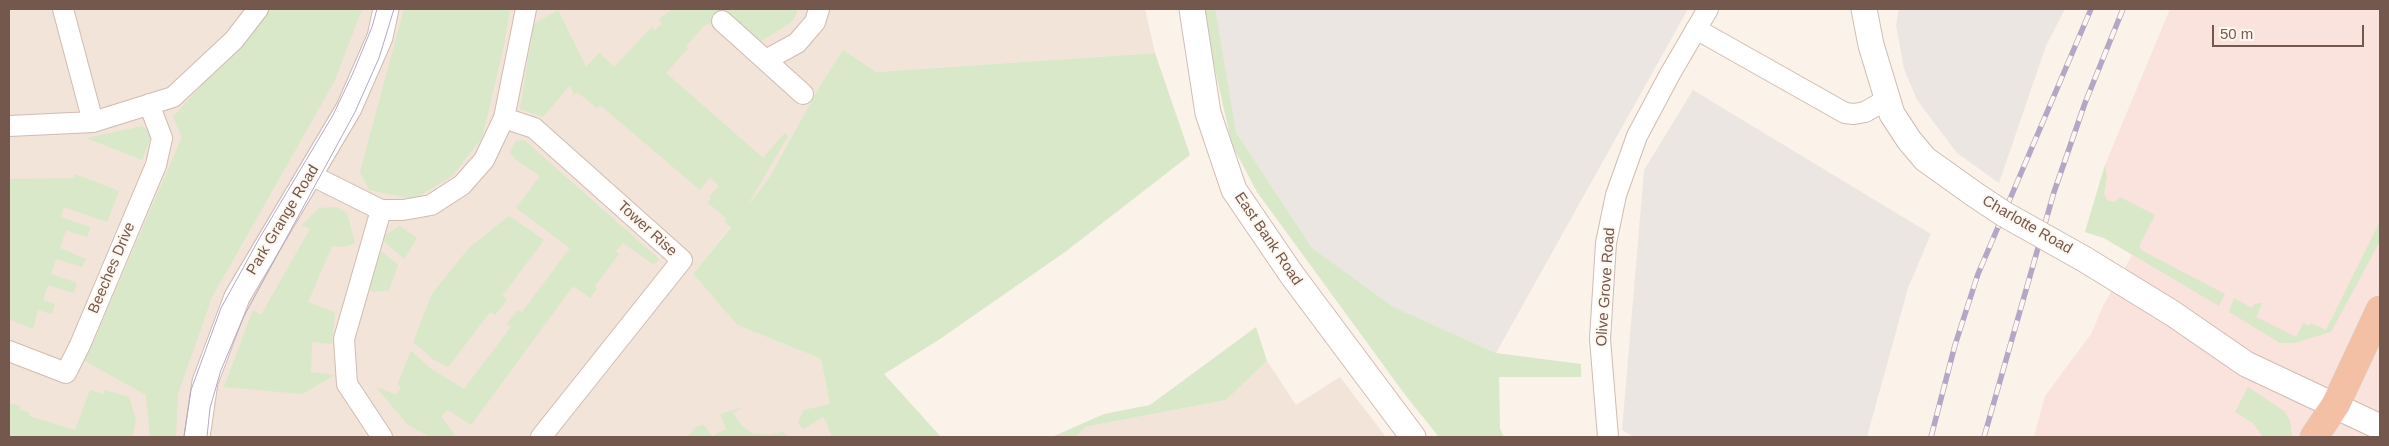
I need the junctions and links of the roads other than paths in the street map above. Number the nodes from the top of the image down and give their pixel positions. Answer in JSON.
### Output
{"nodes":[{"id":1,"x":63,"y":9,"type":"edge"},
{"id":2,"x":258,"y":9,"type":"edge"},
{"id":3,"x":386,"y":9,"type":"edge"},
{"id":4,"x":526,"y":9,"type":"edge"},
{"id":5,"x":819,"y":9,"type":"edge"},
{"id":6,"x":1192,"y":9,"type":"edge"},
{"id":7,"x":1708,"y":9,"type":"edge"},
{"id":8,"x":1864,"y":9,"type":"edge"},
{"id":9,"x":722,"y":21,"type":"dead end"},
{"id":10,"x":1696,"y":29,"type":"junction"},
{"id":11,"x":766,"y":60,"type":"junction"},
{"id":12,"x":803,"y":94,"type":"dead end"},
{"id":13,"x":1886,"y":100,"type":"junction"},
{"id":14,"x":149,"y":104,"type":"junction"},
{"id":15,"x":504,"y":118,"type":"junction"},
{"id":16,"x":93,"y":122,"type":"junction"},
{"id":17,"x":9,"y":126,"type":"edge"},
{"id":18,"x":311,"y":175,"type":"junction"},
{"id":19,"x":381,"y":210,"type":"junction"},
{"id":20,"x":2380,"y":310,"type":"edge"},
{"id":21,"x":9,"y":351,"type":"edge"},
{"id":22,"x":2336,"y":404,"type":"junction"},
{"id":23,"x":2380,"y":427,"type":"edge"},
{"id":24,"x":197,"y":437,"type":"edge"},
{"id":25,"x":382,"y":437,"type":"edge"},
{"id":26,"x":541,"y":437,"type":"edge"},
{"id":27,"x":1413,"y":437,"type":"edge"},
{"id":28,"x":1608,"y":437,"type":"edge"},
{"id":29,"x":2314,"y":437,"type":"edge"},
{"id":30,"x":2333,"y":437,"type":"edge"}],
"edges":[{"from":1,"to":16,"type":"street"},
{"from":2,"to":14,"type":"street"},
{"from":3,"to":18,"type":"street","name":"Park Grange Road"},
{"from":4,"to":15,"type":"street"},
{"from":5,"to":11,"type":"street"},
{"from":6,"to":27,"type":"street","name":"East Bank Road"},
{"from":7,"to":10,"type":"street","name":"Olive Grove Road"},
{"from":8,"to":13,"type":"street","name":"Charlotte Road"},
{"from":9,"to":11,"type":"street"},
{"from":10,"to":13,"type":"street"},
{"from":10,"to":28,"type":"street","name":"Olive Grove Road"},
{"from":11,"to":12,"type":"street"},
{"from":13,"to":22,"type":"street","name":"Charlotte Road","bridge":true},
{"from":14,"to":16,"type":"street"},
{"from":14,"to":21,"type":"street","name":"Beeches Drive"},
{"from":15,"to":19,"type":"street"},
{"from":15,"to":26,"type":"street","name":"Tower Rise"},
{"from":16,"to":17,"type":"street"},
{"from":18,"to":19,"type":"street"},
{"from":18,"to":24,"type":"street","name":"Park Grange Road"},
{"from":19,"to":25,"type":"street"},
{"from":20,"to":22,"type":"highway"},
{"from":22,"to":23,"type":"street","name":"Charlotte Road"},
{"from":22,"to":29,"type":"highway"},
{"from":22,"to":30,"type":"highway"}]}
